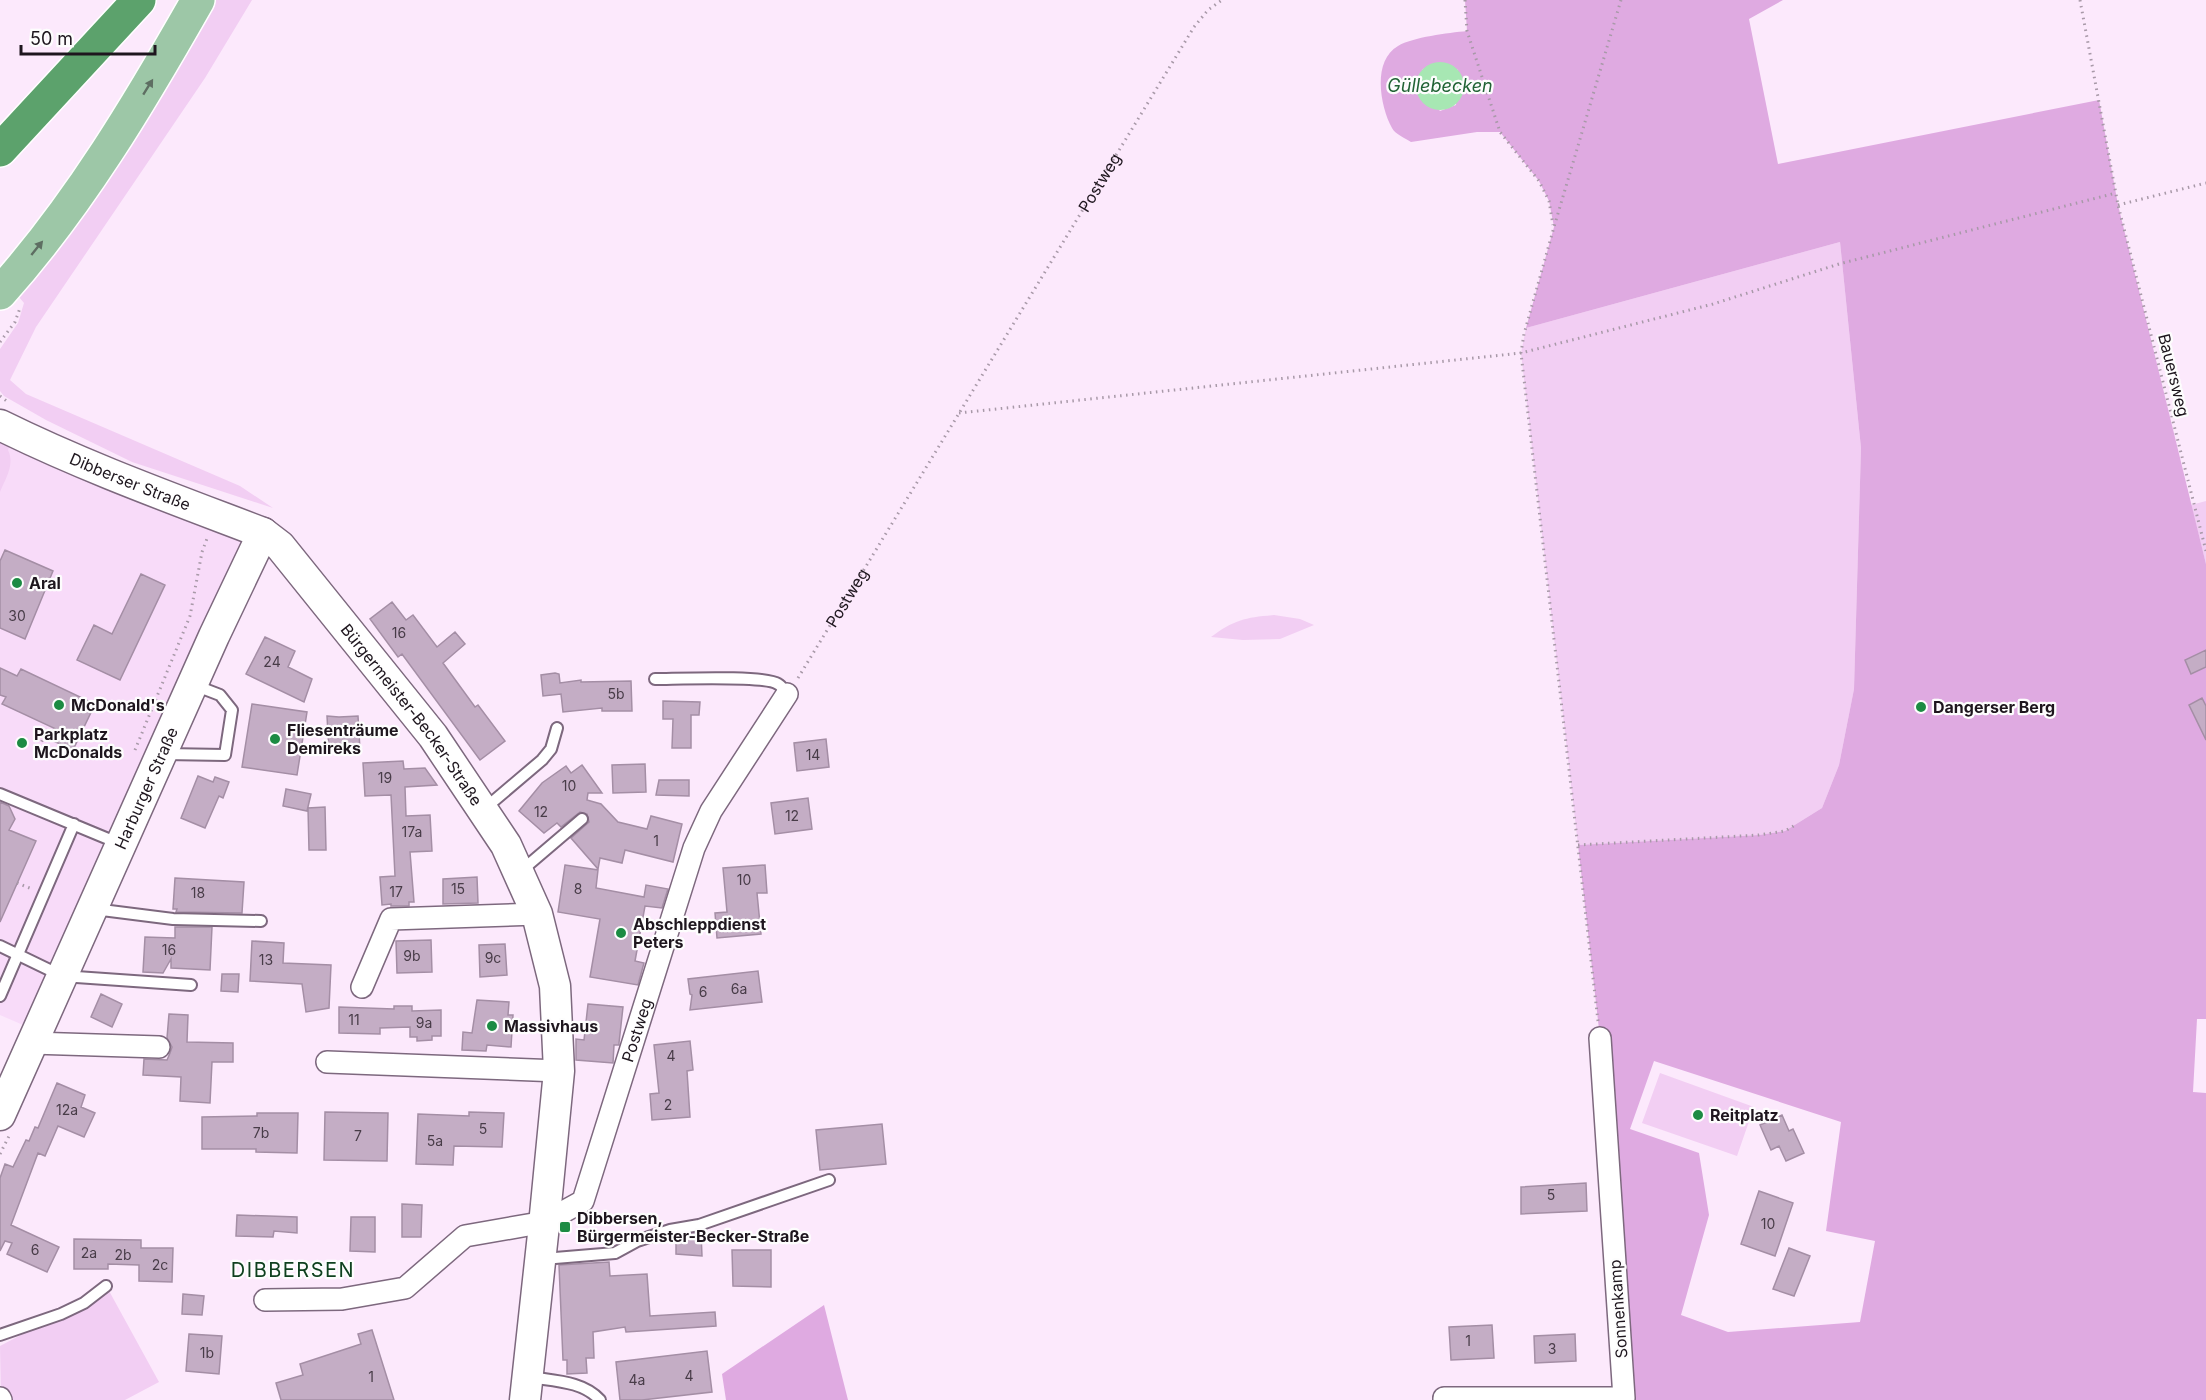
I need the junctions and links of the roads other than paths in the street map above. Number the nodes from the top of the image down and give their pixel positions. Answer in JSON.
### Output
{"nodes":[{"id":1,"x":139,"y":0,"type":"edge"},
{"id":2,"x":198,"y":0,"type":"edge"},
{"id":3,"x":0,"y":150,"type":"edge"},
{"id":4,"x":0,"y":293,"type":"edge"},
{"id":5,"x":0,"y":425,"type":"edge"},
{"id":6,"x":263,"y":533,"type":"junction"},
{"id":7,"x":655,"y":679,"type":"dead end"},
{"id":8,"x":192,"y":685,"type":"junction"},
{"id":9,"x":787,"y":694,"type":"joint"},
{"id":10,"x":557,"y":728,"type":"dead end"},
{"id":11,"x":147,"y":755,"type":"junction"},
{"id":12,"x":0,"y":794,"type":"edge"},
{"id":13,"x":483,"y":810,"type":"junction"},
{"id":14,"x":582,"y":819,"type":"dead end"},
{"id":15,"x":74,"y":824,"type":"junction"},
{"id":16,"x":121,"y":844,"type":"junction"},
{"id":17,"x":519,"y":873,"type":"junction"},
{"id":18,"x":93,"y":908,"type":"junction"},
{"id":19,"x":537,"y":914,"type":"junction"},
{"id":20,"x":261,"y":921,"type":"dead end"},
{"id":21,"x":0,"y":946,"type":"edge"},
{"id":22,"x":18,"y":955,"type":"junction"},
{"id":23,"x":62,"y":976,"type":"junction"},
{"id":24,"x":191,"y":985,"type":"dead end"},
{"id":25,"x":362,"y":987,"type":"dead end"},
{"id":26,"x":0,"y":996,"type":"edge"},
{"id":27,"x":1600,"y":1038,"type":"road end"},
{"id":28,"x":32,"y":1043,"type":"junction"},
{"id":29,"x":159,"y":1047,"type":"dead end"},
{"id":30,"x":327,"y":1062,"type":"dead end"},
{"id":31,"x":558,"y":1071,"type":"junction"},
{"id":32,"x":0,"y":1115,"type":"edge"},
{"id":33,"x":829,"y":1180,"type":"dead end"},
{"id":34,"x":545,"y":1222,"type":"junction"},
{"id":35,"x":540,"y":1259,"type":"junction"},
{"id":36,"x":106,"y":1286,"type":"dead end"},
{"id":37,"x":265,"y":1300,"type":"dead end"},
{"id":38,"x":0,"y":1335,"type":"edge"},
{"id":39,"x":526,"y":1388,"type":"edge"},
{"id":40,"x":600,"y":1400,"type":"edge"},
{"id":41,"x":1444,"y":1400,"type":"edge"}],
"edges":[{"from":1,"to":3,"type":"highway"},
{"from":4,"to":2,"type":"main road","one_way":true},
{"from":5,"to":6,"type":"street","name":"Dibberser Straße"},
{"from":6,"to":8,"type":"street","name":"Harburger Straße"},
{"from":6,"to":13,"type":"street","name":"Bürgermeister-Becker-Straße"},
{"from":7,"to":9,"type":"lane"},
{"from":8,"to":11,"type":"street","name":"Harburger Straße"},
{"from":8,"to":11,"type":"lane"},
{"from":9,"to":34,"type":"street","name":"Postweg"},
{"from":10,"to":13,"type":"lane"},
{"from":11,"to":16,"type":"street","name":"Harburger Straße"},
{"from":12,"to":15,"type":"lane"},
{"from":13,"to":17,"type":"street","name":"Bürgermeister-Becker-Straße"},
{"from":14,"to":17,"type":"lane"},
{"from":15,"to":16,"type":"lane"},
{"from":15,"to":22,"type":"lane"},
{"from":16,"to":18,"type":"street","name":"Harburger Straße"},
{"from":17,"to":19,"type":"street","name":"Bürgermeister-Becker-Straße"},
{"from":18,"to":20,"type":"lane"},
{"from":18,"to":23,"type":"street","name":"Harburger Straße"},
{"from":19,"to":25,"type":"street"},
{"from":19,"to":31,"type":"street","name":"Bürgermeister-Becker-Straße"},
{"from":21,"to":22,"type":"lane"},
{"from":22,"to":23,"type":"lane"},
{"from":22,"to":26,"type":"lane"},
{"from":23,"to":24,"type":"lane"},
{"from":23,"to":28,"type":"street","name":"Harburger Straße"},
{"from":27,"to":41,"type":"street","name":"Sonnenkamp"},
{"from":28,"to":29,"type":"street"},
{"from":28,"to":32,"type":"street","name":"Harburger Straße"},
{"from":30,"to":31,"type":"street"},
{"from":31,"to":34,"type":"street","name":"Bürgermeister-Becker-Straße"},
{"from":33,"to":35,"type":"lane"},
{"from":34,"to":35,"type":"street","name":"Bürgermeister-Becker-Straße"},
{"from":34,"to":37,"type":"street"},
{"from":35,"to":39,"type":"street","name":"Bürgermeister-Becker-Straße"},
{"from":36,"to":38,"type":"lane"},
{"from":39,"to":40,"type":"lane"}]}
